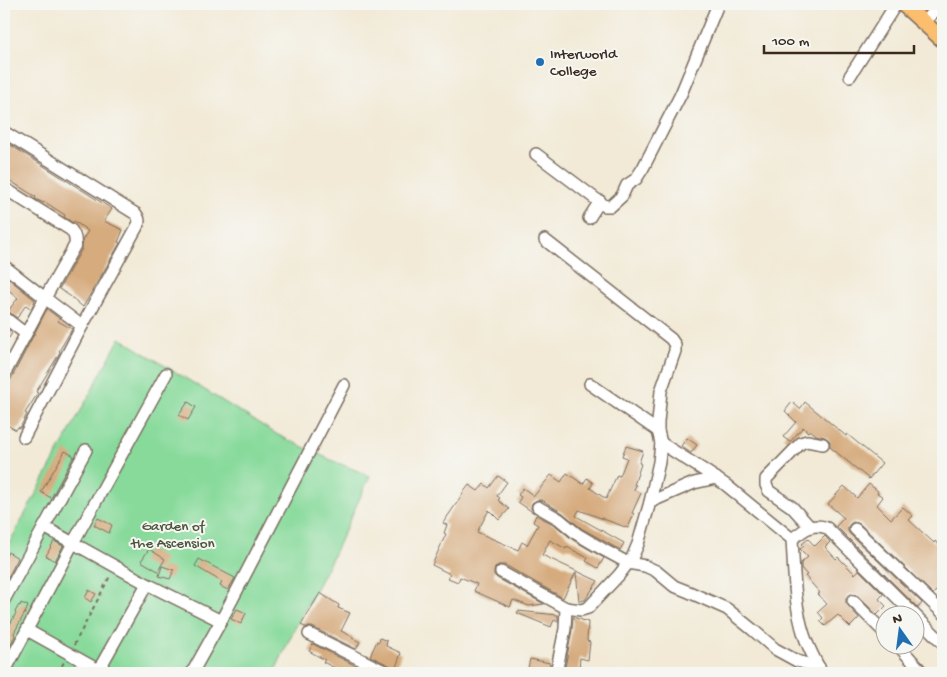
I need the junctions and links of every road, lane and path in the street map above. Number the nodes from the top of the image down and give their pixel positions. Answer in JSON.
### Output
{"nodes":[{"id":1,"x":718,"y":4,"type":"edge"},
{"id":2,"x":896,"y":4,"type":"edge"},
{"id":3,"x":903,"y":4,"type":"edge"},
{"id":4,"x":916,"y":4,"type":"edge"},
{"id":5,"x":943,"y":4,"type":"edge"},
{"id":6,"x":927,"y":19,"type":"junction"},
{"id":7,"x":943,"y":27,"type":"edge"},
{"id":8,"x":943,"y":40,"type":"edge"},
{"id":9,"x":850,"y":76,"type":"dead end"},
{"id":10,"x":4,"y":132,"type":"edge"},
{"id":11,"x":536,"y":154,"type":"dead end"},
{"id":12,"x":4,"y":188,"type":"edge"},
{"id":13,"x":600,"y":201,"type":"junction"},
{"id":14,"x":589,"y":218,"type":"dead end"},
{"id":15,"x":545,"y":240,"type":"dead end"},
{"id":16,"x":4,"y":266,"type":"edge"},
{"id":17,"x":45,"y":298,"type":"junction"},
{"id":18,"x":4,"y":317,"type":"edge"},
{"id":19,"x":82,"y":326,"type":"junction"},
{"id":20,"x":26,"y":334,"type":"junction"},
{"id":21,"x":5,"y":370,"type":"edge"},
{"id":22,"x":166,"y":374,"type":"dead end"},
{"id":23,"x":590,"y":384,"type":"dead end"},
{"id":24,"x":344,"y":385,"type":"dead end"},
{"id":25,"x":658,"y":431,"type":"junction"},
{"id":26,"x":24,"y":437,"type":"dead end"},
{"id":27,"x":661,"y":443,"type":"junction"},
{"id":28,"x":823,"y":444,"type":"dead end"},
{"id":29,"x":86,"y":450,"type":"dead end"},
{"id":30,"x":716,"y":478,"type":"junction"},
{"id":31,"x":650,"y":502,"type":"junction"},
{"id":32,"x":538,"y":507,"type":"dead end"},
{"id":33,"x":44,"y":527,"type":"junction"},
{"id":34,"x":810,"y":527,"type":"junction"},
{"id":35,"x":856,"y":529,"type":"dead end"},
{"id":36,"x":792,"y":539,"type":"junction"},
{"id":37,"x":73,"y":543,"type":"junction"},
{"id":38,"x":628,"y":563,"type":"junction"},
{"id":39,"x":116,"y":566,"type":"junction"},
{"id":40,"x":501,"y":572,"type":"dead end"},
{"id":41,"x":147,"y":584,"type":"junction"},
{"id":42,"x":4,"y":600,"type":"edge"},
{"id":43,"x":853,"y":601,"type":"dead end"},
{"id":44,"x":566,"y":608,"type":"junction"},
{"id":45,"x":943,"y":613,"type":"edge"},
{"id":46,"x":221,"y":621,"type":"junction"},
{"id":47,"x":874,"y":622,"type":"edge"},
{"id":48,"x":27,"y":630,"type":"junction"},
{"id":49,"x":309,"y":634,"type":"dead end"},
{"id":50,"x":943,"y":643,"type":"edge"},
{"id":51,"x":69,"y":653,"type":"junction"},
{"id":52,"x":906,"y":654,"type":"edge"},
{"id":53,"x":821,"y":670,"type":"edge"},
{"id":54,"x":101,"y":672,"type":"edge"},
{"id":55,"x":4,"y":673,"type":"edge"},
{"id":56,"x":58,"y":673,"type":"edge"},
{"id":57,"x":192,"y":673,"type":"edge"},
{"id":58,"x":388,"y":673,"type":"edge"},
{"id":59,"x":556,"y":673,"type":"edge"},
{"id":60,"x":923,"y":673,"type":"edge"}],
"edges":[{"from":1,"to":13,"type":"street"},
{"from":2,"to":9,"type":"street"},
{"from":3,"to":6,"type":"main road"},
{"from":4,"to":6,"type":"main road"},
{"from":5,"to":6,"type":"street"},
{"from":6,"to":7,"type":"main road"},
{"from":6,"to":8,"type":"main road"},
{"from":10,"to":19,"type":"street"},
{"from":11,"to":13,"type":"street"},
{"from":12,"to":17,"type":"street"},
{"from":13,"to":14,"type":"street"},
{"from":15,"to":25,"type":"street"},
{"from":16,"to":17,"type":"street"},
{"from":17,"to":19,"type":"street"},
{"from":17,"to":20,"type":"street"},
{"from":18,"to":20,"type":"street"},
{"from":19,"to":26,"type":"street"},
{"from":20,"to":21,"type":"street"},
{"from":22,"to":37,"type":"street"},
{"from":23,"to":25,"type":"street"},
{"from":24,"to":46,"type":"street"},
{"from":25,"to":27,"type":"street"},
{"from":27,"to":30,"type":"street"},
{"from":27,"to":31,"type":"street"},
{"from":28,"to":34,"type":"street"},
{"from":29,"to":33,"type":"street"},
{"from":30,"to":31,"type":"street"},
{"from":30,"to":36,"type":"street"},
{"from":31,"to":38,"type":"street"},
{"from":32,"to":38,"type":"street"},
{"from":33,"to":37,"type":"street"},
{"from":33,"to":42,"type":"street"},
{"from":34,"to":36,"type":"street"},
{"from":34,"to":50,"type":"street"},
{"from":35,"to":45,"type":"street"},
{"from":36,"to":53,"type":"street"},
{"from":37,"to":39,"type":"street"},
{"from":37,"to":48,"type":"street"},
{"from":38,"to":44,"type":"street"},
{"from":38,"to":53,"type":"street"},
{"from":39,"to":41,"type":"street"},
{"from":39,"to":51,"type":"path"},
{"from":40,"to":44,"type":"street"},
{"from":41,"to":46,"type":"street"},
{"from":41,"to":54,"type":"street"},
{"from":43,"to":47,"type":"street"},
{"from":44,"to":59,"type":"street"},
{"from":46,"to":57,"type":"street"},
{"from":48,"to":51,"type":"street"},
{"from":48,"to":55,"type":"street"},
{"from":49,"to":58,"type":"street"},
{"from":51,"to":54,"type":"street"},
{"from":51,"to":56,"type":"path"},
{"from":52,"to":60,"type":"street"}]}
